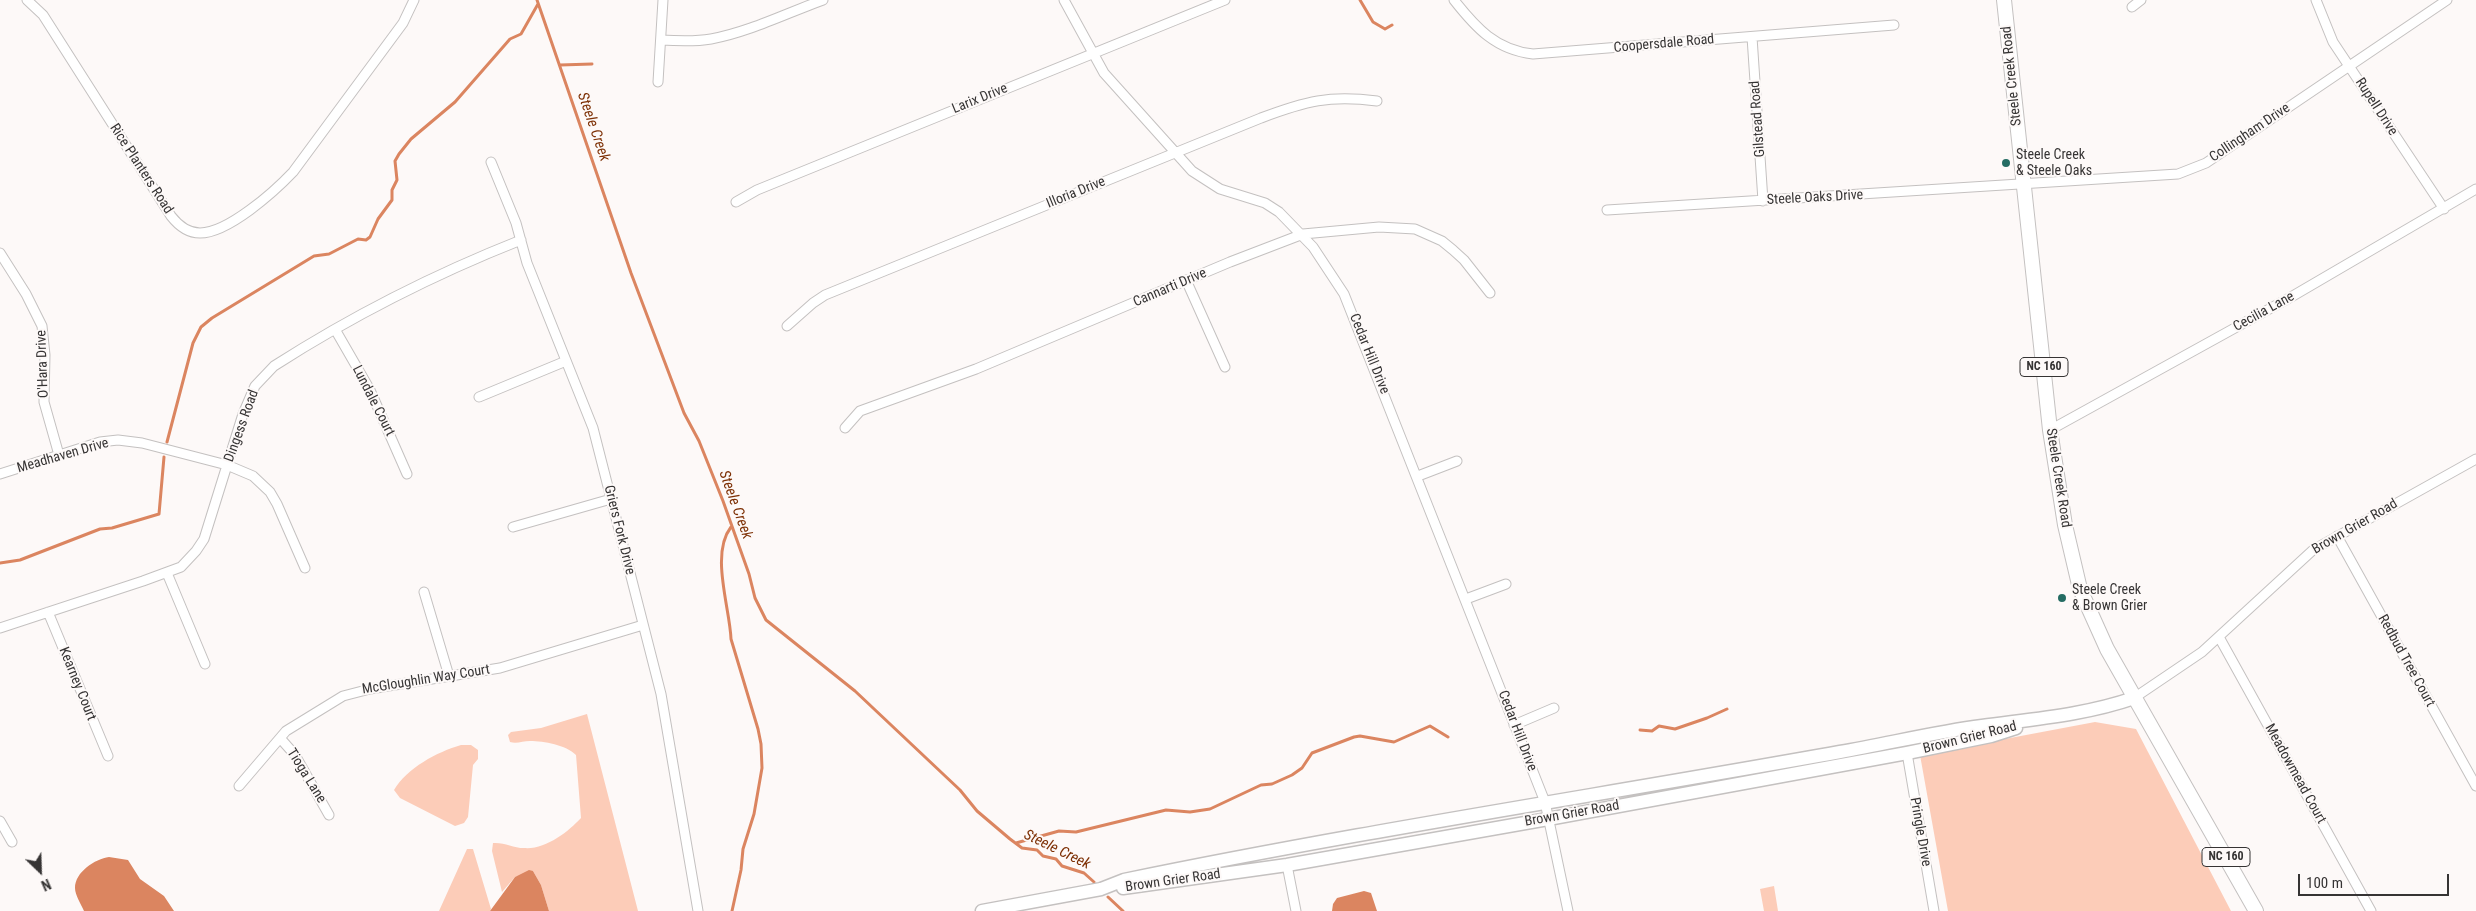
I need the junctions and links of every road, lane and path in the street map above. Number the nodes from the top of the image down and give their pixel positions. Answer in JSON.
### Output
{"nodes":[{"id":1,"x":27,"y":0,"type":"edge"},
{"id":2,"x":414,"y":0,"type":"edge"},
{"id":3,"x":663,"y":0,"type":"edge"},
{"id":4,"x":823,"y":0,"type":"edge"},
{"id":5,"x":1064,"y":0,"type":"edge"},
{"id":6,"x":1225,"y":0,"type":"edge"},
{"id":7,"x":1454,"y":0,"type":"edge"},
{"id":8,"x":2004,"y":0,"type":"edge"},
{"id":9,"x":2141,"y":0,"type":"edge"},
{"id":10,"x":2316,"y":0,"type":"edge"},
{"id":11,"x":2448,"y":0,"type":"edge"},
{"id":12,"x":2132,"y":7,"type":"dead end"},
{"id":13,"x":1894,"y":25,"type":"dead end"},
{"id":14,"x":1752,"y":37,"type":"junction"},
{"id":15,"x":661,"y":40,"type":"junction"},
{"id":16,"x":1092,"y":54,"type":"junction"},
{"id":17,"x":2348,"y":65,"type":"junction"},
{"id":18,"x":658,"y":82,"type":"dead end"},
{"id":19,"x":1377,"y":102,"type":"dead end"},
{"id":20,"x":1175,"y":153,"type":"junction"},
{"id":21,"x":490,"y":162,"type":"dead end"},
{"id":22,"x":2024,"y":186,"type":"junction"},
{"id":23,"x":2476,"y":189,"type":"edge"},
{"id":24,"x":1763,"y":201,"type":"junction"},
{"id":25,"x":736,"y":202,"type":"dead end"},
{"id":26,"x":2444,"y":209,"type":"junction"},
{"id":27,"x":1607,"y":210,"type":"dead end"},
{"id":28,"x":1303,"y":234,"type":"junction"},
{"id":29,"x":521,"y":240,"type":"junction"},
{"id":30,"x":0,"y":253,"type":"edge"},
{"id":31,"x":1186,"y":280,"type":"junction"},
{"id":32,"x":1490,"y":293,"type":"dead end"},
{"id":33,"x":787,"y":326,"type":"dead end"},
{"id":34,"x":336,"y":330,"type":"junction"},
{"id":35,"x":566,"y":360,"type":"junction"},
{"id":36,"x":1225,"y":367,"type":"dead end"},
{"id":37,"x":479,"y":397,"type":"dead end"},
{"id":38,"x":845,"y":428,"type":"dead end"},
{"id":39,"x":2050,"y":430,"type":"junction"},
{"id":40,"x":59,"y":455,"type":"junction"},
{"id":41,"x":1457,"y":460,"type":"dead end"},
{"id":42,"x":2475,"y":462,"type":"edge"},
{"id":43,"x":227,"y":465,"type":"junction"},
{"id":44,"x":0,"y":474,"type":"edge"},
{"id":45,"x":407,"y":474,"type":"dead end"},
{"id":46,"x":1418,"y":476,"type":"junction"},
{"id":47,"x":611,"y":499,"type":"junction"},
{"id":48,"x":513,"y":527,"type":"dead end"},
{"id":49,"x":2336,"y":536,"type":"junction"},
{"id":50,"x":305,"y":568,"type":"dead end"},
{"id":51,"x":167,"y":572,"type":"junction"},
{"id":52,"x":1506,"y":584,"type":"dead end"},
{"id":53,"x":424,"y":592,"type":"dead end"},
{"id":54,"x":1466,"y":599,"type":"junction"},
{"id":55,"x":48,"y":612,"type":"junction"},
{"id":56,"x":642,"y":625,"type":"junction"},
{"id":57,"x":0,"y":628,"type":"edge"},
{"id":58,"x":2219,"y":637,"type":"junction"},
{"id":59,"x":205,"y":664,"type":"dead end"},
{"id":60,"x":450,"y":676,"type":"junction"},
{"id":61,"x":2134,"y":698,"type":"junction"},
{"id":62,"x":1554,"y":708,"type":"dead end"},
{"id":63,"x":2040,"y":720,"type":"junction"},
{"id":64,"x":1514,"y":725,"type":"junction"},
{"id":65,"x":280,"y":738,"type":"junction"},
{"id":66,"x":1907,"y":753,"type":"junction"},
{"id":67,"x":108,"y":756,"type":"dead end"},
{"id":68,"x":239,"y":786,"type":"dead end"},
{"id":69,"x":2476,"y":786,"type":"edge"},
{"id":70,"x":1545,"y":802,"type":"junction"},
{"id":71,"x":330,"y":814,"type":"dead end"},
{"id":72,"x":1548,"y":819,"type":"junction"},
{"id":73,"x":0,"y":820,"type":"edge"},
{"id":74,"x":1426,"y":824,"type":"junction"},
{"id":75,"x":12,"y":842,"type":"dead end"},
{"id":76,"x":1287,"y":865,"type":"junction"},
{"id":77,"x":1101,"y":889,"type":"junction"},
{"id":78,"x":698,"y":911,"type":"edge"},
{"id":79,"x":982,"y":911,"type":"edge"},
{"id":80,"x":1296,"y":911,"type":"edge"},
{"id":81,"x":1568,"y":911,"type":"edge"},
{"id":82,"x":1934,"y":911,"type":"edge"},
{"id":83,"x":2256,"y":911,"type":"edge"},
{"id":84,"x":2370,"y":911,"type":"edge"}],
"edges":[{"from":1,"to":2,"type":"street","name":"Rice Planters Road"},
{"from":3,"to":15,"type":"street"},
{"from":4,"to":15,"type":"street"},
{"from":5,"to":16,"type":"street","name":"Cedar Hill Drive"},
{"from":6,"to":16,"type":"street","name":"Larix Drive"},
{"from":7,"to":14,"type":"street","name":"Coopersdale Road"},
{"from":8,"to":22,"type":"main road","name":"Steele Creek Road","number":"NC 160"},
{"from":9,"to":12,"type":"street"},
{"from":10,"to":17,"type":"street","name":"Rupell Drive"},
{"from":11,"to":17,"type":"street","name":"Collingham Drive"},
{"from":13,"to":14,"type":"street","name":"Coopersdale Road"},
{"from":14,"to":24,"type":"street","name":"Gilstead Road"},
{"from":15,"to":18,"type":"street"},
{"from":16,"to":20,"type":"street","name":"Cedar Hill Drive"},
{"from":16,"to":25,"type":"street","name":"Larix Drive"},
{"from":17,"to":22,"type":"street","name":"Collingham Drive"},
{"from":17,"to":26,"type":"street","name":"Rupell Drive"},
{"from":19,"to":20,"type":"street","name":"Illoria Drive"},
{"from":20,"to":28,"type":"street","name":"Cedar Hill Drive"},
{"from":20,"to":33,"type":"street","name":"Illoria Drive"},
{"from":21,"to":29,"type":"street","name":"Griers Fork Drive"},
{"from":22,"to":24,"type":"street","name":"Steele Oaks Drive"},
{"from":22,"to":39,"type":"main road","name":"Steele Creek Road","number":"NC 160"},
{"from":23,"to":26,"type":"street","name":"Cecilia Lane"},
{"from":24,"to":27,"type":"street","name":"Steele Oaks Drive"},
{"from":26,"to":39,"type":"street","name":"Cecilia Lane"},
{"from":28,"to":31,"type":"street","name":"Cannarti Drive"},
{"from":28,"to":32,"type":"street","name":"Cannarti Drive"},
{"from":28,"to":46,"type":"street","name":"Cedar Hill Drive"},
{"from":29,"to":34,"type":"street","name":"Dingess Road"},
{"from":29,"to":35,"type":"street","name":"Griers Fork Drive"},
{"from":30,"to":40,"type":"street","name":"O'Hara Drive"},
{"from":31,"to":36,"type":"street"},
{"from":31,"to":38,"type":"street","name":"Cannarti Drive"},
{"from":34,"to":43,"type":"street","name":"Dingess Road"},
{"from":34,"to":45,"type":"street","name":"Lundale Court"},
{"from":35,"to":37,"type":"street"},
{"from":35,"to":47,"type":"street","name":"Griers Fork Drive"},
{"from":39,"to":61,"type":"main road","name":"Steele Creek Road","number":"NC 160"},
{"from":40,"to":43,"type":"street","name":"Meadhaven Drive"},
{"from":40,"to":44,"type":"street","name":"Meadhaven Drive"},
{"from":41,"to":46,"type":"street"},
{"from":42,"to":49,"type":"street","name":"Brown Grier Road"},
{"from":43,"to":50,"type":"street","name":"Meadhaven Drive"},
{"from":43,"to":51,"type":"street","name":"Dingess Road"},
{"from":46,"to":54,"type":"street","name":"Cedar Hill Drive"},
{"from":47,"to":48,"type":"street"},
{"from":47,"to":56,"type":"street","name":"Griers Fork Drive"},
{"from":49,"to":58,"type":"street","name":"Brown Grier Road"},
{"from":49,"to":69,"type":"street","name":"Redbud Tree Court"},
{"from":51,"to":55,"type":"street","name":"Dingess Road"},
{"from":51,"to":59,"type":"street"},
{"from":52,"to":54,"type":"street"},
{"from":53,"to":60,"type":"street"},
{"from":54,"to":64,"type":"street","name":"Cedar Hill Drive"},
{"from":55,"to":57,"type":"street","name":"Dingess Road"},
{"from":55,"to":67,"type":"street","name":"Kearney Court"},
{"from":56,"to":60,"type":"street","name":"McGloughlin Way Court"},
{"from":56,"to":78,"type":"street","name":"Griers Fork Drive"},
{"from":58,"to":61,"type":"street","name":"Brown Grier Road"},
{"from":58,"to":84,"type":"street","name":"Meadowmead Court"},
{"from":60,"to":65,"type":"street","name":"McGloughlin Way Court"},
{"from":61,"to":63,"type":"main road","name":"Brown Grier Road"},
{"from":61,"to":83,"type":"main road","name":"Steele Creek Road","number":"NC 160"},
{"from":62,"to":64,"type":"street"},
{"from":63,"to":66,"type":"main road","name":"Brown Grier Road"},
{"from":63,"to":70,"type":"main road","name":"Brown Grier Road"},
{"from":64,"to":70,"type":"street","name":"Cedar Hill Drive"},
{"from":65,"to":68,"type":"street","name":"McGloughlin Way Court"},
{"from":65,"to":71,"type":"street","name":"Tioga Lane"},
{"from":66,"to":72,"type":"main road","name":"Brown Grier Road"},
{"from":66,"to":82,"type":"street","name":"Pringle Drive"},
{"from":70,"to":72,"type":"street","name":"Cedar Hill Drive"},
{"from":70,"to":74,"type":"main road","name":"Brown Grier Road"},
{"from":72,"to":76,"type":"main road","name":"Brown Grier Road"},
{"from":72,"to":81,"type":"street","name":"Cedar Hill Drive"},
{"from":73,"to":75,"type":"street"},
{"from":74,"to":76,"type":"main road"},
{"from":74,"to":77,"type":"main road","name":"Brown Grier Road"},
{"from":76,"to":77,"type":"main road","name":"Brown Grier Road"},
{"from":76,"to":80,"type":"street"},
{"from":77,"to":79,"type":"main road","name":"Brown Grier Road"}]}
